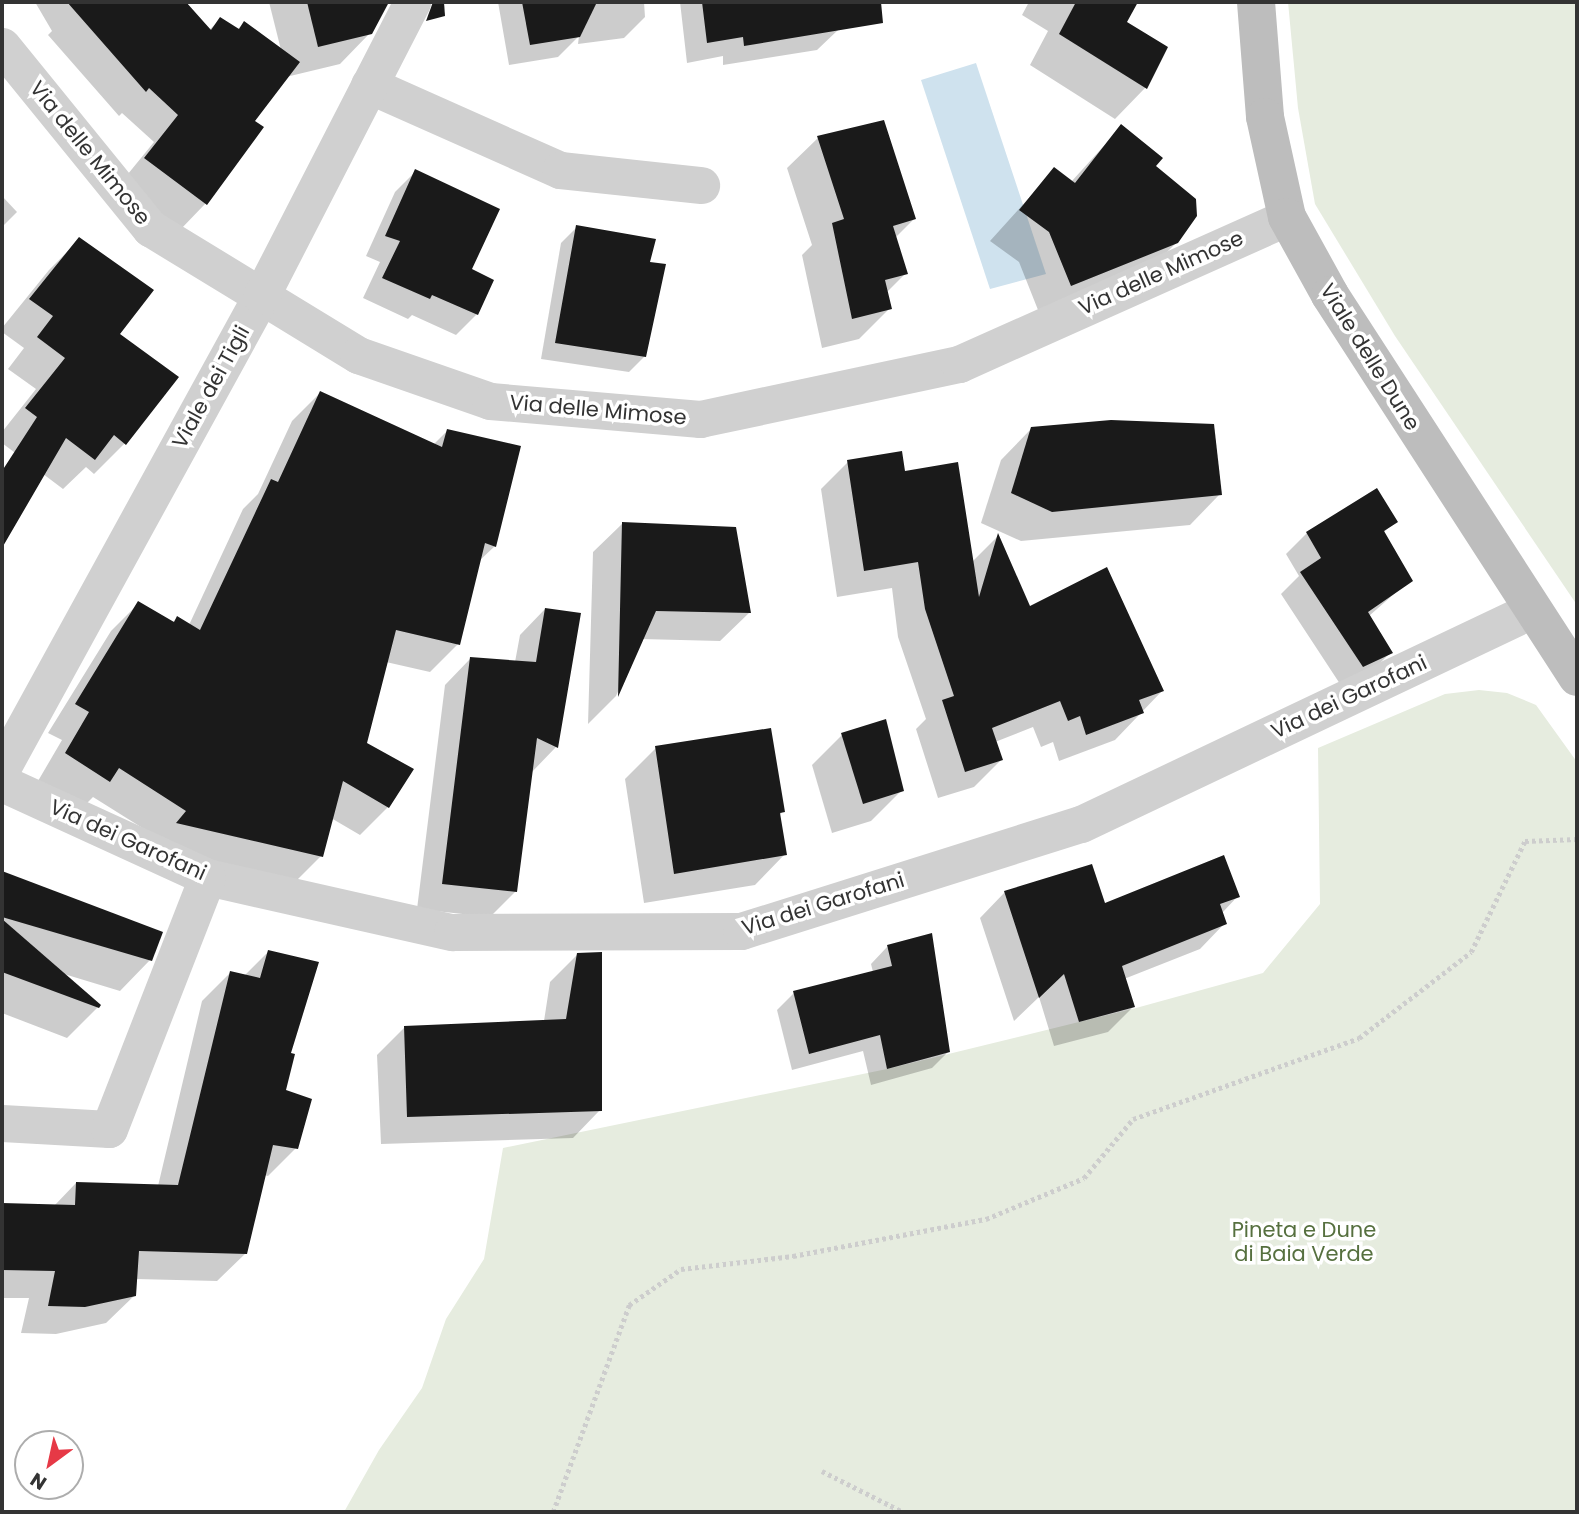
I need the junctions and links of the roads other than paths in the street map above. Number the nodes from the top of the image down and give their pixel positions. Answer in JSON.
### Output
{"nodes":[{"id":1,"x":412,"y":2,"type":"edge"},
{"id":2,"x":1256,"y":2,"type":"edge"},
{"id":3,"x":2,"y":46,"type":"edge"},
{"id":4,"x":369,"y":85,"type":"junction"},
{"id":5,"x":701,"y":185,"type":"dead end"},
{"id":6,"x":1287,"y":217,"type":"junction"},
{"id":7,"x":261,"y":296,"type":"junction"},
{"id":8,"x":1532,"y":611,"type":"junction"},
{"id":9,"x":1577,"y":677,"type":"edge"},
{"id":10,"x":2,"y":768,"type":"edge"},
{"id":11,"x":2,"y":783,"type":"edge"},
{"id":12,"x":206,"y":877,"type":"junction"},
{"id":13,"x":2,"y":1122,"type":"edge"}],
"edges":[{"from":1,"to":4,"type":"street","name":"Viale dei Tigli"},
{"from":2,"to":6,"type":"street","name":"Viale delle Dune"},
{"from":3,"to":7,"type":"street","name":"Via delle Mimose"},
{"from":4,"to":5,"type":"street"},
{"from":4,"to":7,"type":"street","name":"Viale dei Tigli"},
{"from":6,"to":7,"type":"street","name":"Via delle Mimose"},
{"from":6,"to":8,"type":"street","name":"Viale delle Dune"},
{"from":7,"to":10,"type":"street","name":"Viale dei Tigli"},
{"from":8,"to":9,"type":"street","name":"Viale delle Dune"},
{"from":8,"to":12,"type":"street","name":"Via dei Garofani"},
{"from":11,"to":12,"type":"street","name":"Via dei Garofani"},
{"from":12,"to":13,"type":"street"}]}
